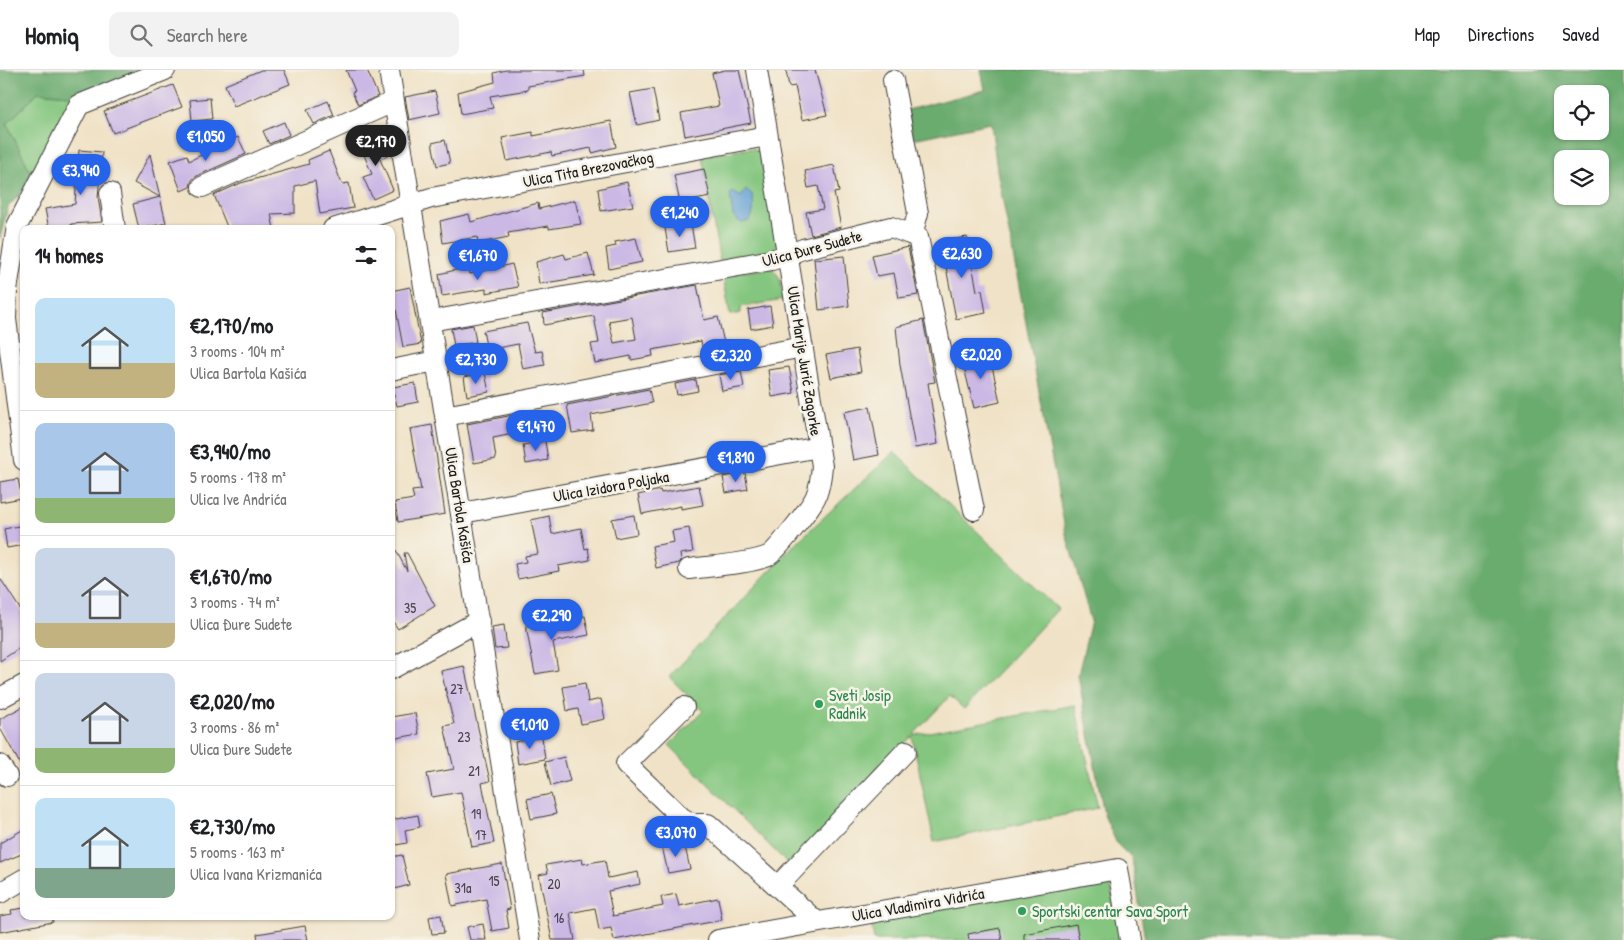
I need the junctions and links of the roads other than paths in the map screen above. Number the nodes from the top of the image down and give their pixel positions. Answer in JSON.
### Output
{"nodes":[{"id":1,"x":165,"y":70,"type":"edge"},
{"id":2,"x":757,"y":70,"type":"edge"},
{"id":3,"x":393,"y":71,"type":"edge"},
{"id":4,"x":893,"y":80,"type":"dead end"},
{"id":5,"x":393,"y":102,"type":"junction"},
{"id":6,"x":767,"y":136,"type":"junction"},
{"id":7,"x":202,"y":187,"type":"dead end"},
{"id":8,"x":110,"y":193,"type":"dead end"},
{"id":9,"x":410,"y":207,"type":"junction"},
{"id":10,"x":114,"y":225,"type":"edge"},
{"id":11,"x":347,"y":225,"type":"edge"},
{"id":12,"x":912,"y":235,"type":"junction"},
{"id":13,"x":787,"y":255,"type":"junction"},
{"id":14,"x":430,"y":321,"type":"junction"},
{"id":15,"x":803,"y":347,"type":"junction"},
{"id":16,"x":436,"y":361,"type":"junction"},
{"id":17,"x":395,"y":369,"type":"edge"},
{"id":18,"x":445,"y":416,"type":"junction"},
{"id":19,"x":20,"y":429,"type":"edge"},
{"id":20,"x":819,"y":447,"type":"junction"},
{"id":21,"x":974,"y":510,"type":"dead end"},
{"id":22,"x":462,"y":513,"type":"junction"},
{"id":23,"x":689,"y":568,"type":"dead end"},
{"id":24,"x":479,"y":622,"type":"junction"},
{"id":25,"x":395,"y":667,"type":"edge"},
{"id":26,"x":20,"y":687,"type":"edge"},
{"id":27,"x":0,"y":698,"type":"edge"},
{"id":28,"x":684,"y":707,"type":"dead end"},
{"id":29,"x":906,"y":751,"type":"dead end"},
{"id":30,"x":20,"y":881,"type":"edge"},
{"id":31,"x":777,"y":887,"type":"junction"},
{"id":32,"x":0,"y":893,"type":"edge"},
{"id":33,"x":817,"y":922,"type":"junction"},
{"id":34,"x":530,"y":940,"type":"edge"},
{"id":35,"x":718,"y":940,"type":"edge"},
{"id":36,"x":1130,"y":940,"type":"edge"}],
"edges":[{"from":1,"to":19,"type":"street"},
{"from":2,"to":6,"type":"street","name":"Ulica Marije Jurić Zagorke"},
{"from":3,"to":5,"type":"street","name":"Ulica Bartola Kašića"},
{"from":4,"to":12,"type":"street"},
{"from":5,"to":7,"type":"street"},
{"from":5,"to":9,"type":"street","name":"Ulica Bartola Kašića"},
{"from":6,"to":9,"type":"street","name":"Ulica Tita Brezovačkog"},
{"from":6,"to":13,"type":"street","name":"Ulica Marije Jurić Zagorke"},
{"from":8,"to":10,"type":"street"},
{"from":9,"to":11,"type":"street","name":"Ulica Tita Brezovačkog"},
{"from":9,"to":14,"type":"street","name":"Ulica Bartola Kašića"},
{"from":12,"to":13,"type":"street","name":"Ulica Đure Sudete"},
{"from":12,"to":21,"type":"street"},
{"from":13,"to":14,"type":"street","name":"Ulica Đure Sudete"},
{"from":13,"to":15,"type":"street","name":"Ulica Marije Jurić Zagorke"},
{"from":14,"to":16,"type":"street","name":"Ulica Bartola Kašića"},
{"from":15,"to":18,"type":"street"},
{"from":15,"to":20,"type":"street","name":"Ulica Marije Jurić Zagorke"},
{"from":16,"to":17,"type":"street"},
{"from":16,"to":18,"type":"street","name":"Ulica Bartola Kašića"},
{"from":18,"to":22,"type":"street","name":"Ulica Bartola Kašića"},
{"from":20,"to":22,"type":"street","name":"Ulica Izidora Poljaka"},
{"from":20,"to":23,"type":"street","name":"Ulica Marije Jurić Zagorke"},
{"from":22,"to":24,"type":"street","name":"Ulica Bartola Kašića"},
{"from":24,"to":25,"type":"street"},
{"from":24,"to":34,"type":"street","name":"Ulica Bartola Kašića"},
{"from":26,"to":27,"type":"street"},
{"from":28,"to":31,"type":"street"},
{"from":29,"to":31,"type":"street"},
{"from":30,"to":32,"type":"street"},
{"from":31,"to":33,"type":"street"},
{"from":33,"to":35,"type":"street","name":"Ulica Vladimira Vidrića"},
{"from":33,"to":36,"type":"street","name":"Ulica Vladimira Vidrića"}]}
